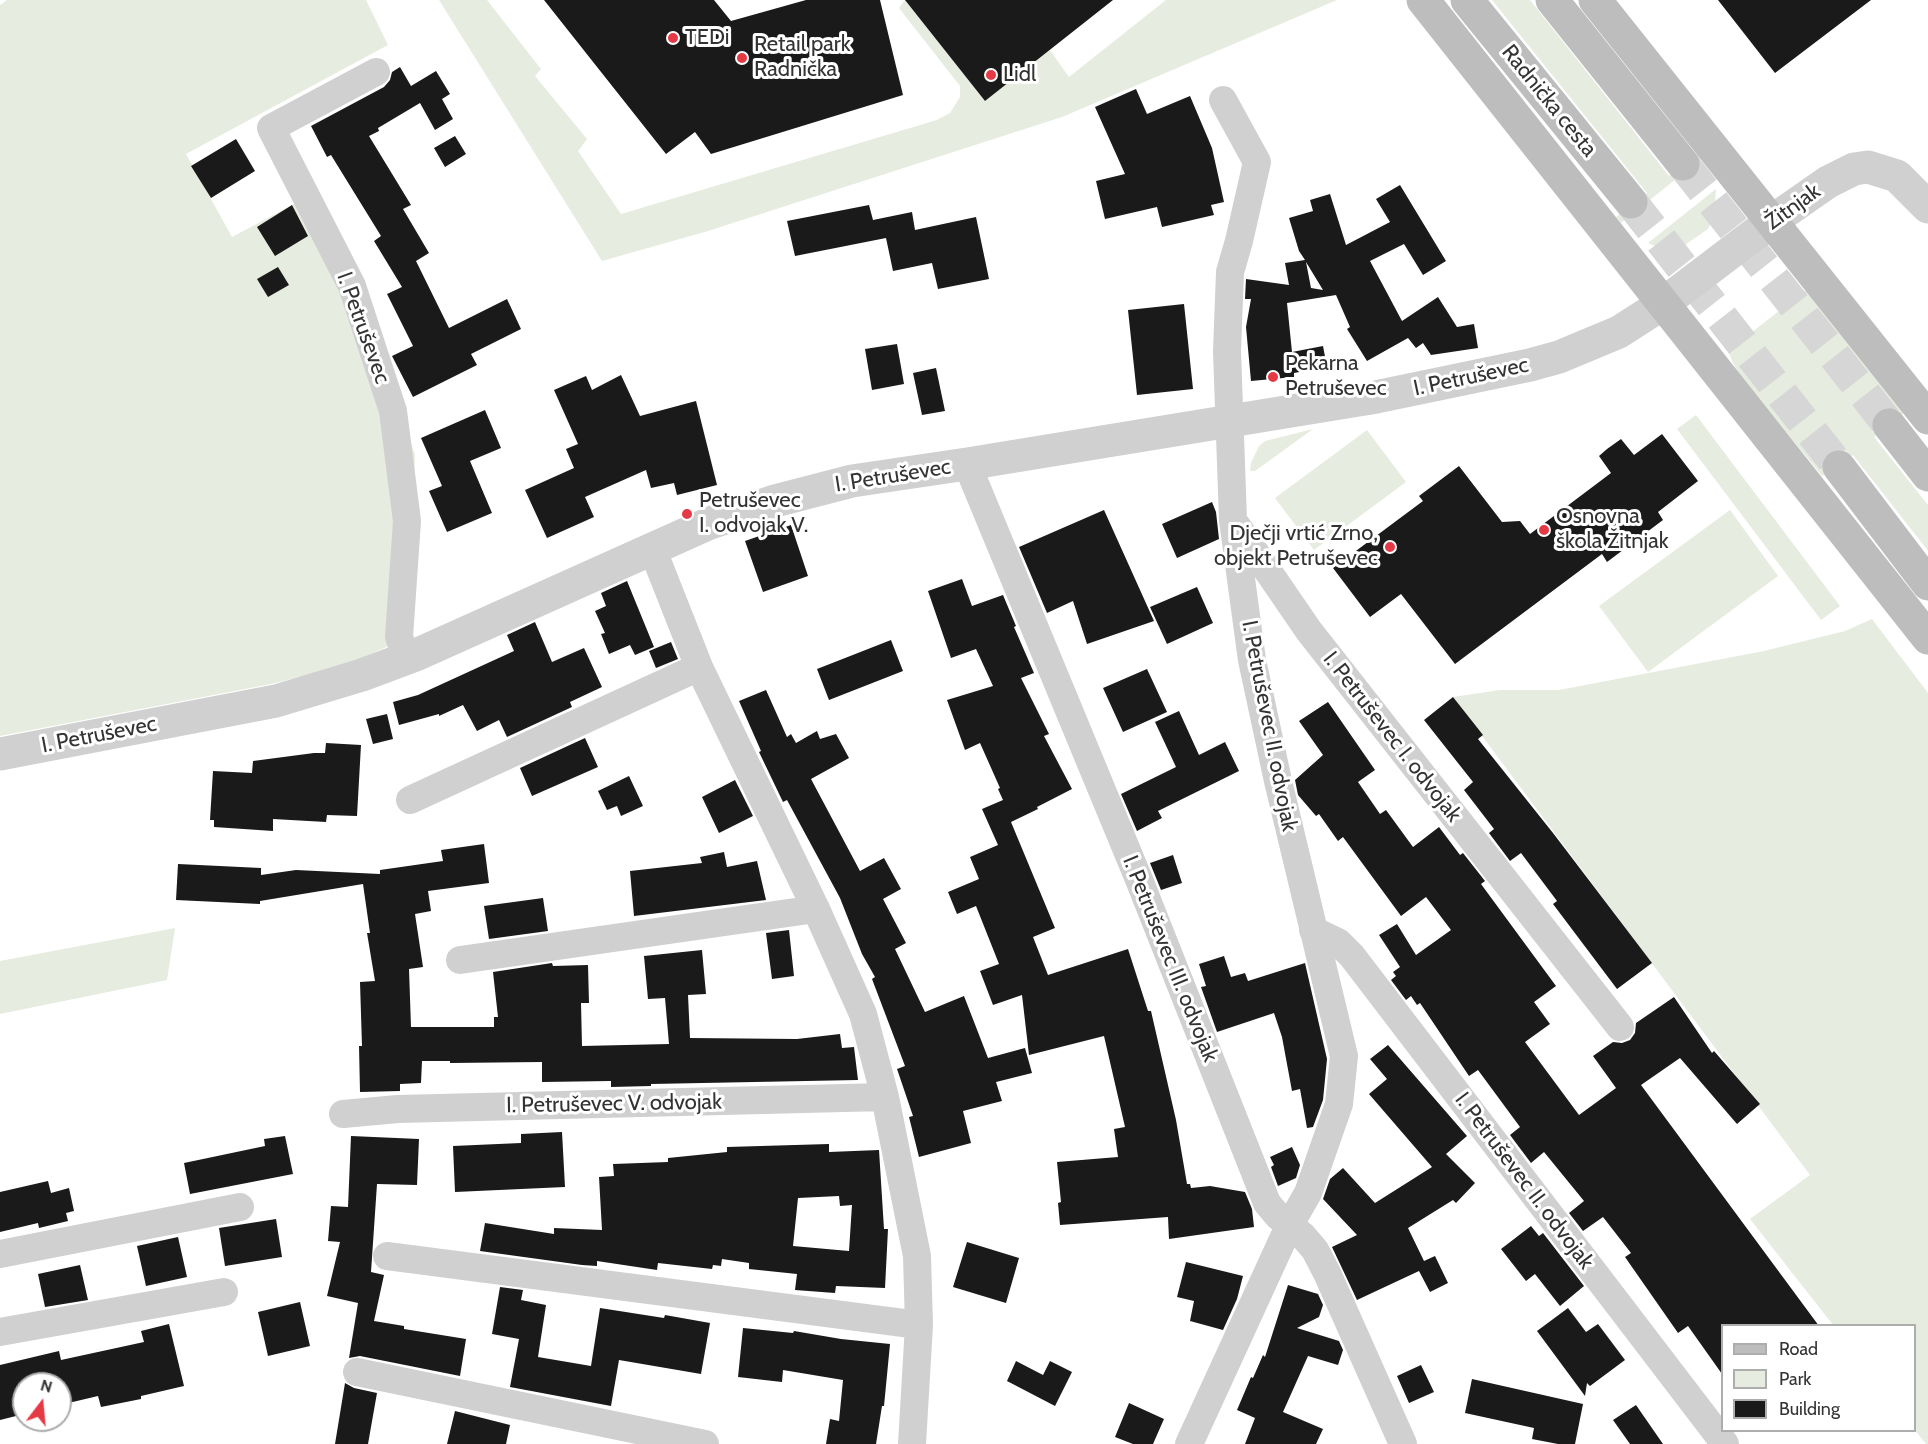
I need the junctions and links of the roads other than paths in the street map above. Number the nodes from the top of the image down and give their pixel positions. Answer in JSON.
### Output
{"nodes":[{"id":1,"x":1423,"y":0,"type":"edge"},
{"id":2,"x":1467,"y":0,"type":"edge"},
{"id":3,"x":1552,"y":0,"type":"edge"},
{"id":4,"x":1595,"y":0,"type":"edge"},
{"id":5,"x":376,"y":72,"type":"dead end"},
{"id":6,"x":1223,"y":100,"type":"dead end"},
{"id":7,"x":1683,"y":164,"type":"tunnel mouth"},
{"id":8,"x":1631,"y":202,"type":"tunnel mouth"},
{"id":9,"x":1928,"y":207,"type":"edge"},
{"id":10,"x":1772,"y":221,"type":"junction"},
{"id":11,"x":1664,"y":303,"type":"junction"},
{"id":12,"x":1928,"y":418,"type":"edge"},
{"id":13,"x":1230,"y":420,"type":"junction"},
{"id":14,"x":1888,"y":425,"type":"tunnel mouth"},
{"id":15,"x":967,"y":464,"type":"junction"},
{"id":16,"x":1839,"y":467,"type":"tunnel mouth"},
{"id":17,"x":1928,"y":476,"type":"edge"},
{"id":18,"x":1233,"y":520,"type":"junction"},
{"id":19,"x":652,"y":548,"type":"junction"},
{"id":20,"x":1928,"y":584,"type":"edge"},
{"id":21,"x":1928,"y":638,"type":"edge"},
{"id":22,"x":406,"y":659,"type":"junction"},
{"id":23,"x":699,"y":667,"type":"junction"},
{"id":24,"x":0,"y":754,"type":"edge"},
{"id":25,"x":410,"y":800,"type":"dead end"},
{"id":26,"x":816,"y":909,"type":"junction"},
{"id":27,"x":1313,"y":930,"type":"junction"},
{"id":28,"x":460,"y":960,"type":"dead end"},
{"id":29,"x":1620,"y":1027,"type":"dead end"},
{"id":30,"x":885,"y":1097,"type":"junction"},
{"id":31,"x":343,"y":1114,"type":"dead end"},
{"id":32,"x":240,"y":1208,"type":"dead end"},
{"id":33,"x":1289,"y":1226,"type":"junction"},
{"id":34,"x":0,"y":1254,"type":"edge"},
{"id":35,"x":387,"y":1256,"type":"dead end"},
{"id":36,"x":224,"y":1292,"type":"dead end"},
{"id":37,"x":919,"y":1325,"type":"junction"},
{"id":38,"x":0,"y":1332,"type":"edge"},
{"id":39,"x":357,"y":1372,"type":"dead end"},
{"id":40,"x":1402,"y":1440,"type":"edge"},
{"id":41,"x":705,"y":1444,"type":"edge"},
{"id":42,"x":912,"y":1444,"type":"edge"},
{"id":43,"x":1189,"y":1444,"type":"edge"},
{"id":44,"x":1427,"y":1444,"type":"edge"},
{"id":45,"x":1725,"y":1444,"type":"edge"}],
"edges":[{"from":1,"to":11,"type":"main road"},
{"from":2,"to":8,"type":"main road","name":"Radnička cesta"},
{"from":3,"to":7,"type":"main road"},
{"from":4,"to":10,"type":"main road"},
{"from":5,"to":22,"type":"street","name":"I. Petruševec"},
{"from":6,"to":13,"type":"street"},
{"from":9,"to":10,"type":"street","name":"Žitnjak"},
{"from":10,"to":11,"type":"street","name":"Žitnjak"},
{"from":10,"to":12,"type":"main road"},
{"from":11,"to":13,"type":"street","name":"I. Petruševec"},
{"from":11,"to":21,"type":"main road"},
{"from":13,"to":15,"type":"street","name":"I. Petruševec"},
{"from":13,"to":18,"type":"street"},
{"from":14,"to":17,"type":"main road"},
{"from":15,"to":19,"type":"street","name":"I. Petruševec"},
{"from":15,"to":33,"type":"street","name":"I. Petruševec III. odvojak"},
{"from":16,"to":20,"type":"main road"},
{"from":18,"to":27,"type":"street","name":"I. Petruševec II. odvojak"},
{"from":18,"to":29,"type":"street","name":"I. Petruševec I. odvojak"},
{"from":19,"to":22,"type":"street","name":"I. Petruševec"},
{"from":19,"to":23,"type":"street"},
{"from":22,"to":24,"type":"street","name":"I. Petruševec"},
{"from":23,"to":25,"type":"street"},
{"from":23,"to":26,"type":"street"},
{"from":26,"to":28,"type":"street"},
{"from":26,"to":30,"type":"street"},
{"from":27,"to":33,"type":"street","name":"I. Petruševec II. odvojak"},
{"from":27,"to":45,"type":"street","name":"I. Petruševec II. odvojak"},
{"from":30,"to":31,"type":"street","name":"I. Petruševec V. odvojak"},
{"from":30,"to":37,"type":"street"},
{"from":32,"to":34,"type":"street"},
{"from":33,"to":40,"type":"street","name":"I. Petruševec III. odvojak"},
{"from":33,"to":43,"type":"street","name":"I. Petruševec II. odvojak"},
{"from":35,"to":37,"type":"street"},
{"from":36,"to":38,"type":"street"},
{"from":37,"to":42,"type":"street"},
{"from":39,"to":41,"type":"street"},
{"from":40,"to":44,"type":"street","name":"I. Petruševec III. odvojak"}]}
